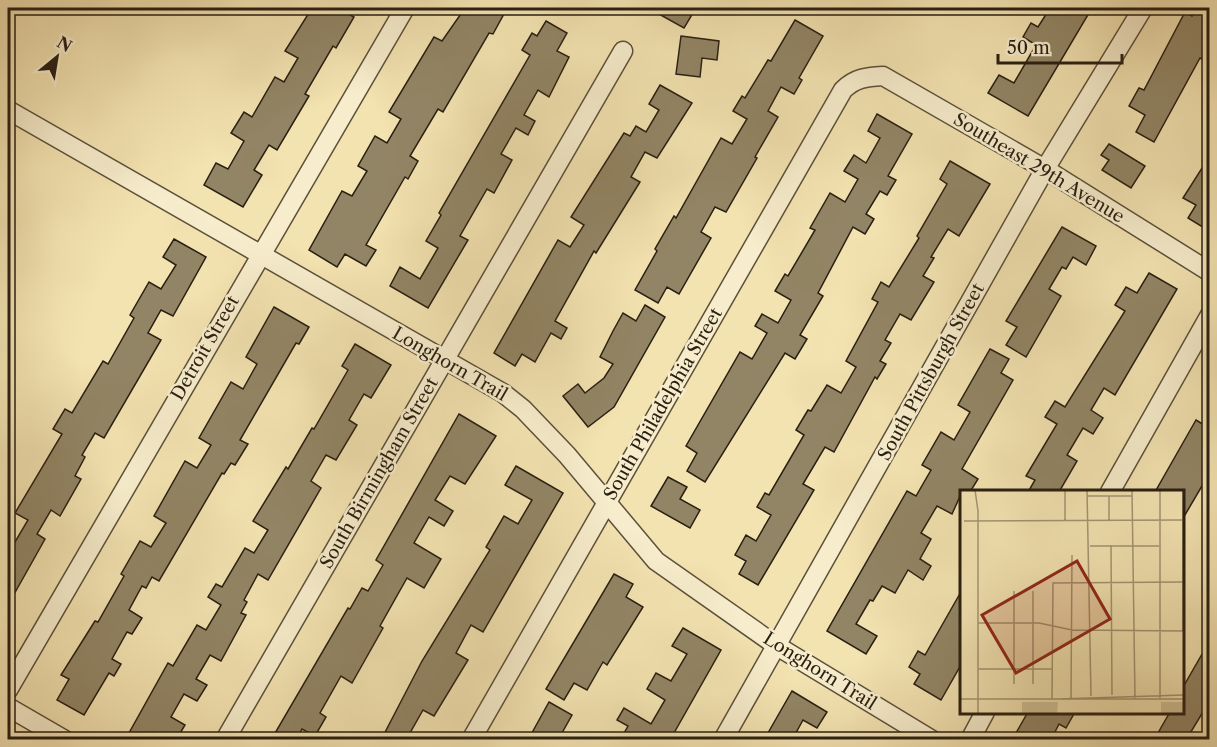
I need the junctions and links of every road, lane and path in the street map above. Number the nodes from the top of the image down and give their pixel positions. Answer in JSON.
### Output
{"nodes":[{"id":1,"x":405,"y":8,"type":"edge"},
{"id":2,"x":1143,"y":8,"type":"edge"},
{"id":3,"x":623,"y":51,"type":"dead end"},
{"id":4,"x":864,"y":76,"type":"joint"},
{"id":5,"x":8,"y":110,"type":"edge"},
{"id":6,"x":1045,"y":169,"type":"junction"},
{"id":7,"x":260,"y":255,"type":"junction"},
{"id":8,"x":1209,"y":272,"type":"edge"},
{"id":9,"x":1209,"y":315,"type":"edge"},
{"id":10,"x":445,"y":360,"type":"junction"},
{"id":11,"x":1111,"y":490,"type":"edge"},
{"id":12,"x":606,"y":503,"type":"junction"},
{"id":13,"x":777,"y":646,"type":"junction"},
{"id":14,"x":8,"y":690,"type":"edge"},
{"id":15,"x":8,"y":707,"type":"edge"},
{"id":16,"x":984,"y":714,"type":"edge"},
{"id":17,"x":65,"y":740,"type":"edge"},
{"id":18,"x":225,"y":740,"type":"edge"},
{"id":19,"x":471,"y":740,"type":"edge"},
{"id":20,"x":723,"y":740,"type":"edge"},
{"id":21,"x":932,"y":740,"type":"edge"},
{"id":22,"x":970,"y":740,"type":"edge"}],
"edges":[{"from":1,"to":7,"type":"street","name":"Detroit Street"},
{"from":2,"to":6,"type":"street","name":"South Pittsburgh Street"},
{"from":3,"to":10,"type":"street","name":"South Birmingham Street"},
{"from":4,"to":6,"type":"street","name":"Southeast 29th Avenue"},
{"from":4,"to":12,"type":"street","name":"South Philadelphia Street"},
{"from":5,"to":7,"type":"street","name":"Longhorn Trail"},
{"from":6,"to":8,"type":"street","name":"Southeast 29th Avenue"},
{"from":6,"to":13,"type":"street","name":"South Pittsburgh Street"},
{"from":7,"to":10,"type":"street","name":"Longhorn Trail"},
{"from":7,"to":14,"type":"street","name":"Detroit Street"},
{"from":9,"to":11,"type":"street"},
{"from":10,"to":12,"type":"street","name":"Longhorn Trail"},
{"from":10,"to":18,"type":"street","name":"South Birmingham Street"},
{"from":12,"to":13,"type":"street","name":"Longhorn Trail"},
{"from":12,"to":19,"type":"street","name":"South Philadelphia Street"},
{"from":13,"to":20,"type":"street","name":"South Pittsburgh Street"},
{"from":13,"to":21,"type":"street","name":"Longhorn Trail"},
{"from":15,"to":17,"type":"street"},
{"from":16,"to":22,"type":"street"}]}
